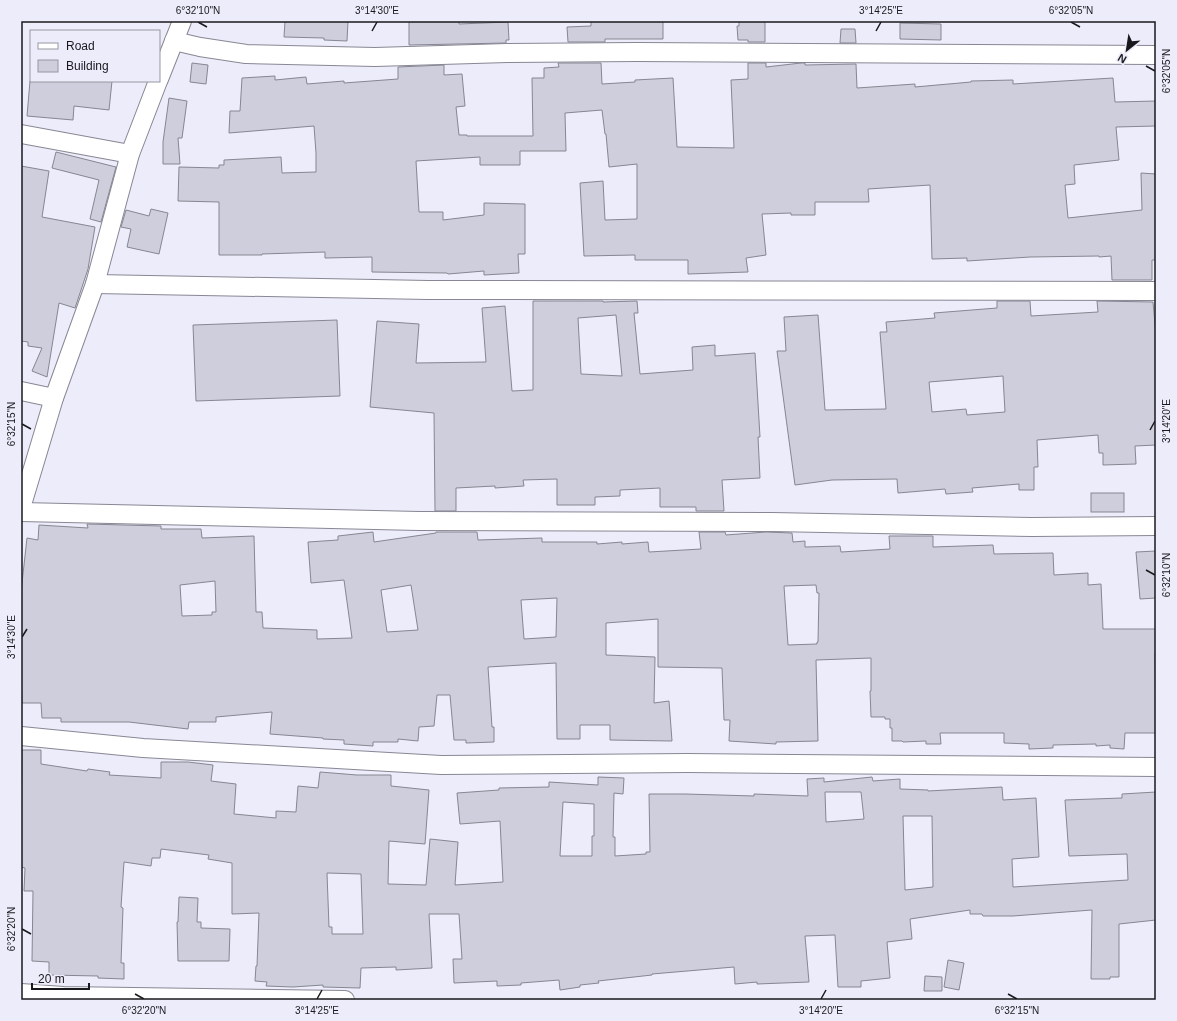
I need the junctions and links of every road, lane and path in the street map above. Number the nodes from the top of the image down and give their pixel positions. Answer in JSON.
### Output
{"nodes":[{"id":1,"x":182,"y":21,"type":"edge"},
{"id":2,"x":174,"y":41,"type":"junction"},
{"id":3,"x":1156,"y":55,"type":"edge"},
{"id":4,"x":160,"y":77,"type":"edge"},
{"id":5,"x":158,"y":82,"type":"edge"},
{"id":6,"x":21,"y":134,"type":"edge"},
{"id":7,"x":130,"y":154,"type":"junction"},
{"id":8,"x":94,"y":284,"type":"junction"},
{"id":9,"x":1156,"y":291,"type":"edge"},
{"id":10,"x":21,"y":391,"type":"edge"},
{"id":11,"x":54,"y":398,"type":"junction"},
{"id":12,"x":21,"y":508,"type":"edge"},
{"id":13,"x":21,"y":512,"type":"edge"},
{"id":14,"x":1156,"y":526,"type":"edge"},
{"id":15,"x":21,"y":736,"type":"edge"},
{"id":16,"x":1156,"y":767,"type":"edge"},
{"id":17,"x":21,"y":993,"type":"edge"},
{"id":18,"x":345,"y":1000,"type":"edge"}],
"edges":[{"from":1,"to":2,"type":"street"},
{"from":2,"to":3,"type":"street"},
{"from":2,"to":4,"type":"street"},
{"from":5,"to":7,"type":"street"},
{"from":6,"to":7,"type":"street"},
{"from":7,"to":8,"type":"street"},
{"from":8,"to":9,"type":"street"},
{"from":8,"to":11,"type":"street"},
{"from":10,"to":11,"type":"street"},
{"from":11,"to":12,"type":"street"},
{"from":13,"to":14,"type":"street"},
{"from":15,"to":16,"type":"street"},
{"from":17,"to":18,"type":"street"}]}
